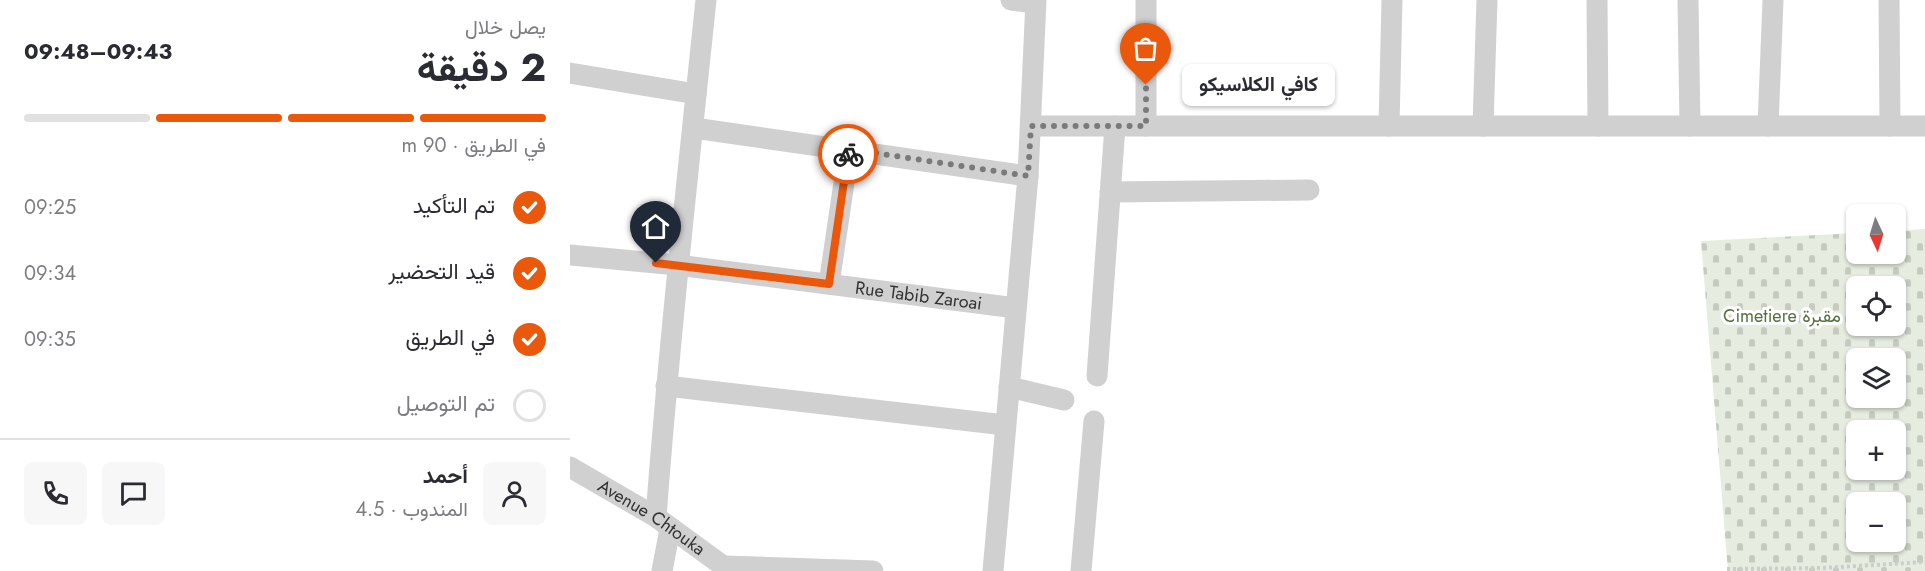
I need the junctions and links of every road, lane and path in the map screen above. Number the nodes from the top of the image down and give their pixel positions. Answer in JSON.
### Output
{"nodes":[{"id":1,"x":706,"y":0,"type":"edge"},
{"id":2,"x":1011,"y":0,"type":"edge"},
{"id":3,"x":1146,"y":0,"type":"edge"},
{"id":4,"x":1392,"y":0,"type":"edge"},
{"id":5,"x":1487,"y":0,"type":"edge"},
{"id":6,"x":1596,"y":0,"type":"edge"},
{"id":7,"x":1688,"y":0,"type":"edge"},
{"id":8,"x":1773,"y":0,"type":"edge"},
{"id":9,"x":1889,"y":0,"type":"edge"},
{"id":10,"x":1036,"y":1,"type":"edge"},
{"id":11,"x":570,"y":73,"type":"edge"},
{"id":12,"x":696,"y":94,"type":"junction"},
{"id":13,"x":1031,"y":126,"type":"junction"},
{"id":14,"x":1115,"y":126,"type":"junction"},
{"id":15,"x":1146,"y":126,"type":"junction"},
{"id":16,"x":1389,"y":126,"type":"junction"},
{"id":17,"x":1483,"y":126,"type":"junction"},
{"id":18,"x":1598,"y":126,"type":"junction"},
{"id":19,"x":1690,"y":126,"type":"junction"},
{"id":20,"x":1768,"y":126,"type":"junction"},
{"id":21,"x":1890,"y":126,"type":"junction"},
{"id":22,"x":1925,"y":126,"type":"edge"},
{"id":23,"x":694,"y":128,"type":"junction"},
{"id":24,"x":849,"y":149,"type":"junction"},
{"id":25,"x":1028,"y":176,"type":"junction"},
{"id":26,"x":1309,"y":190,"type":"dead end"},
{"id":27,"x":1110,"y":192,"type":"junction"},
{"id":28,"x":570,"y":255,"type":"edge"},
{"id":29,"x":677,"y":265,"type":"junction"},
{"id":30,"x":829,"y":284,"type":"junction"},
{"id":31,"x":1016,"y":308,"type":"junction"},
{"id":32,"x":1097,"y":376,"type":"dead end"},
{"id":33,"x":666,"y":386,"type":"junction"},
{"id":34,"x":1009,"y":387,"type":"junction"},
{"id":35,"x":1064,"y":400,"type":"dead end"},
{"id":36,"x":1094,"y":421,"type":"dead end"},
{"id":37,"x":1005,"y":425,"type":"junction"},
{"id":38,"x":570,"y":467,"type":"edge"},
{"id":39,"x":663,"y":523,"type":"junction"},
{"id":40,"x":1925,"y":562,"type":"edge"},
{"id":41,"x":728,"y":568,"type":"edge"},
{"id":42,"x":1727,"y":568,"type":"dead end"},
{"id":43,"x":1843,"y":569,"type":"edge"},
{"id":44,"x":662,"y":571,"type":"edge"},
{"id":45,"x":873,"y":571,"type":"edge"},
{"id":46,"x":993,"y":571,"type":"edge"},
{"id":47,"x":1081,"y":571,"type":"edge"}],
"edges":[{"from":1,"to":12,"type":"street"},
{"from":2,"to":10,"type":"street"},
{"from":3,"to":15,"type":"street"},
{"from":4,"to":16,"type":"street"},
{"from":5,"to":17,"type":"street"},
{"from":6,"to":18,"type":"street"},
{"from":7,"to":19,"type":"street"},
{"from":8,"to":20,"type":"street"},
{"from":9,"to":21,"type":"street"},
{"from":10,"to":13,"type":"street"},
{"from":11,"to":12,"type":"street"},
{"from":12,"to":23,"type":"street"},
{"from":13,"to":14,"type":"street"},
{"from":13,"to":25,"type":"street"},
{"from":14,"to":15,"type":"street"},
{"from":14,"to":27,"type":"street"},
{"from":15,"to":16,"type":"street"},
{"from":16,"to":17,"type":"street"},
{"from":17,"to":18,"type":"street"},
{"from":18,"to":19,"type":"street"},
{"from":19,"to":20,"type":"street"},
{"from":20,"to":21,"type":"street"},
{"from":21,"to":22,"type":"street"},
{"from":23,"to":24,"type":"street"},
{"from":23,"to":29,"type":"street"},
{"from":24,"to":25,"type":"street"},
{"from":24,"to":30,"type":"street"},
{"from":25,"to":31,"type":"street"},
{"from":26,"to":27,"type":"street"},
{"from":27,"to":32,"type":"street"},
{"from":28,"to":29,"type":"street","name":"Rue Tabib Zaroai"},
{"from":29,"to":30,"type":"street","name":"Rue Tabib Zaroai"},
{"from":29,"to":33,"type":"street"},
{"from":30,"to":31,"type":"street","name":"Rue Tabib Zaroai"},
{"from":31,"to":34,"type":"street"},
{"from":33,"to":37,"type":"street"},
{"from":33,"to":39,"type":"street"},
{"from":34,"to":35,"type":"street"},
{"from":34,"to":37,"type":"street"},
{"from":36,"to":47,"type":"street"},
{"from":37,"to":46,"type":"street"},
{"from":38,"to":39,"type":"street","name":"Avenue Chtouka"},
{"from":39,"to":41,"type":"street","name":"Avenue Chtouka"},
{"from":39,"to":44,"type":"street"},
{"from":40,"to":43,"type":"path"},
{"from":41,"to":45,"type":"street"},
{"from":42,"to":43,"type":"path"}]}
